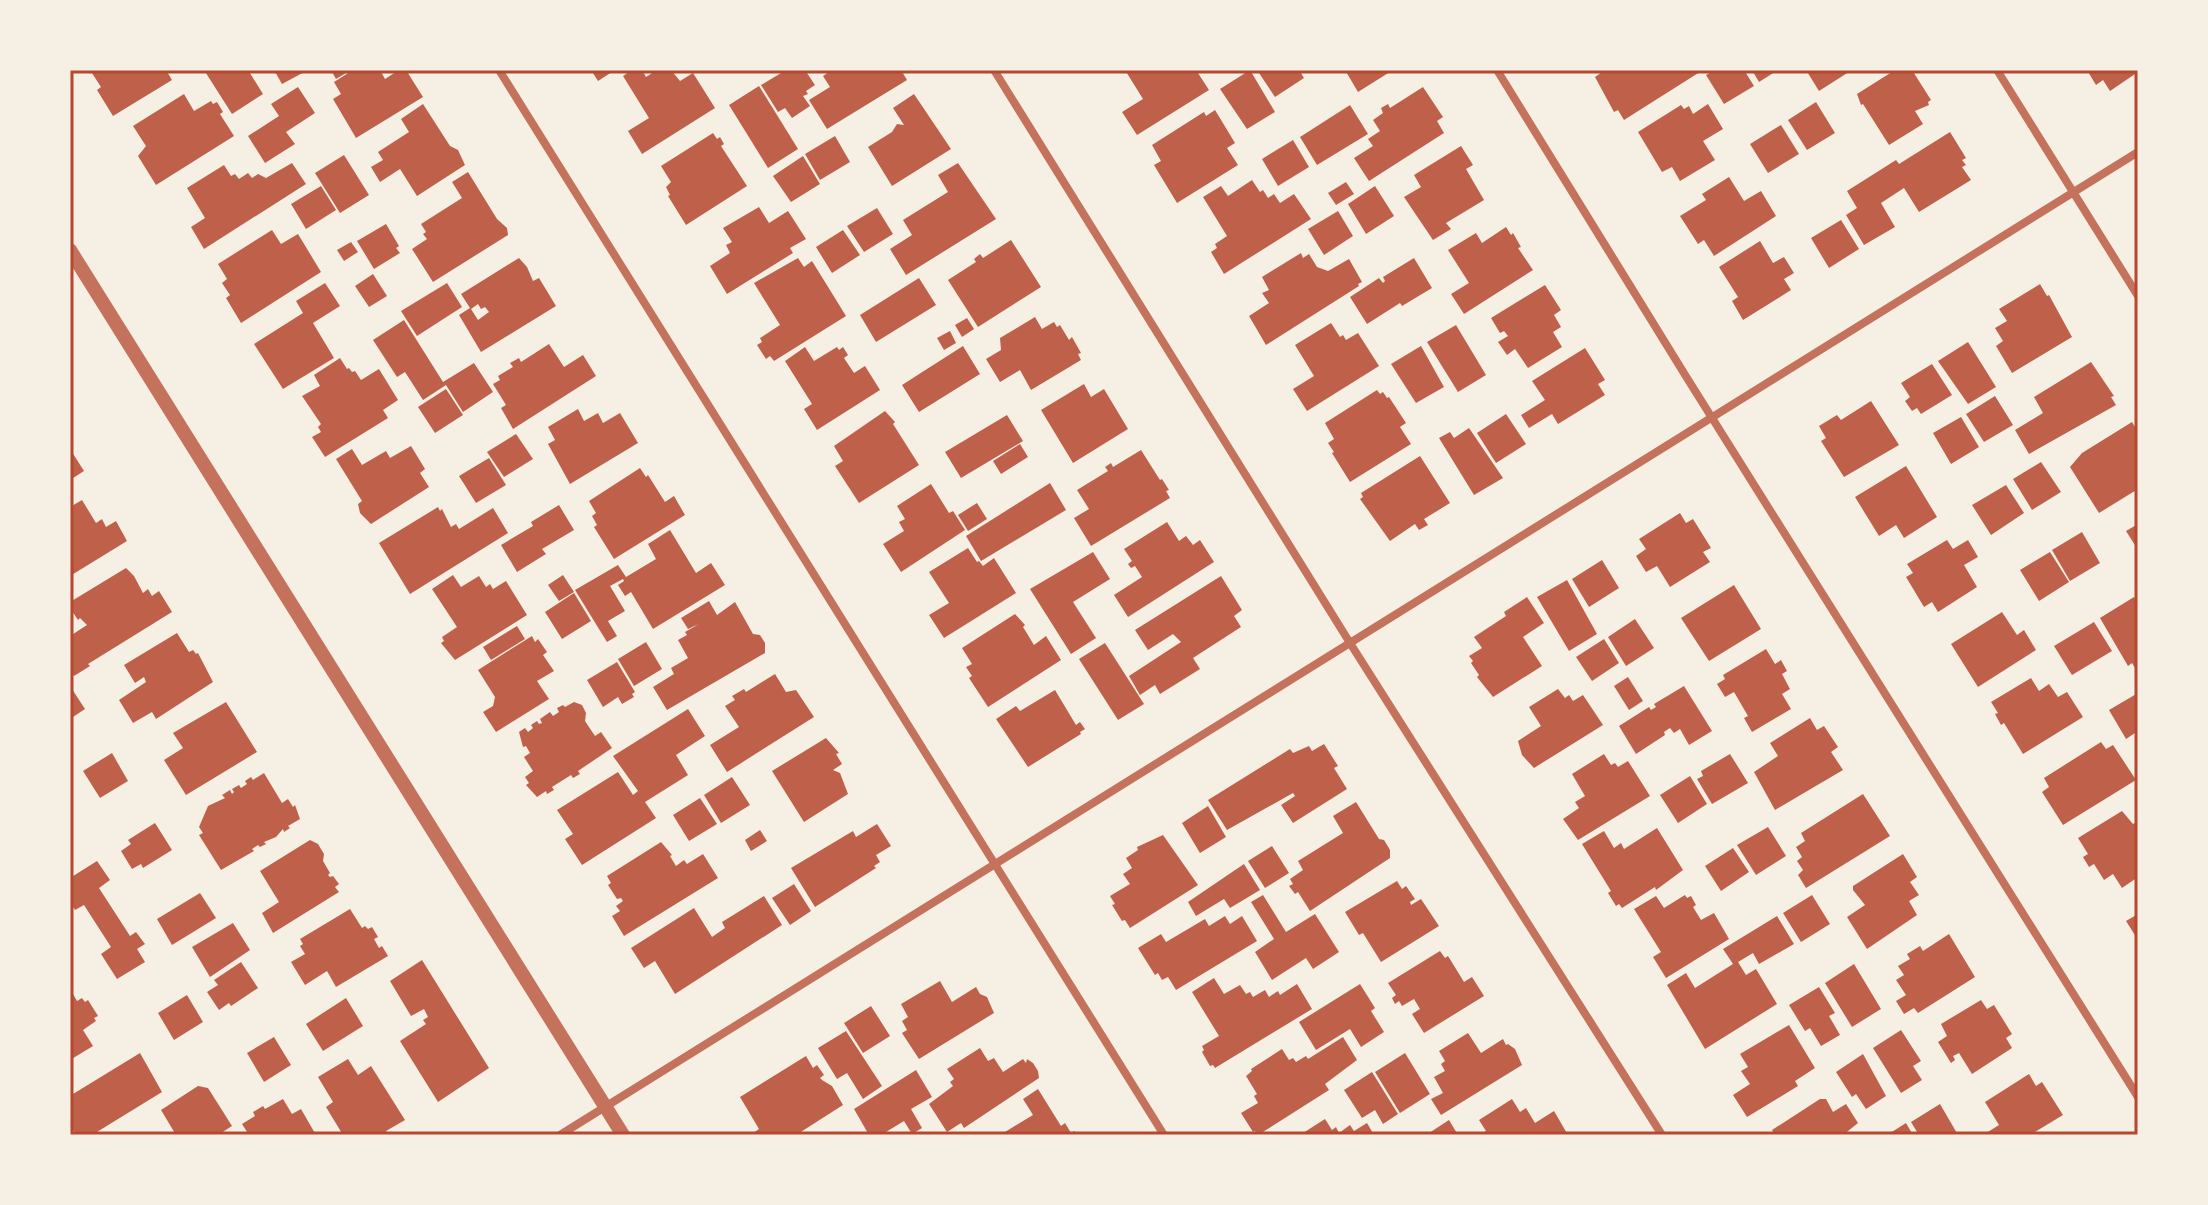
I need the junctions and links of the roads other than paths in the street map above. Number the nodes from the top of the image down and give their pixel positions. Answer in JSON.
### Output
{"nodes":[{"id":1,"x":499,"y":70,"type":"edge"},
{"id":2,"x":994,"y":70,"type":"edge"},
{"id":3,"x":1497,"y":70,"type":"edge"},
{"id":4,"x":1997,"y":70,"type":"edge"},
{"id":5,"x":2138,"y":152,"type":"edge"},
{"id":6,"x":2073,"y":192,"type":"junction"},
{"id":7,"x":70,"y":250,"type":"edge"},
{"id":8,"x":2138,"y":296,"type":"edge"},
{"id":9,"x":1712,"y":417,"type":"junction"},
{"id":10,"x":1350,"y":643,"type":"junction"},
{"id":11,"x":995,"y":864,"type":"junction"},
{"id":12,"x":2138,"y":1097,"type":"edge"},
{"id":13,"x":605,"y":1107,"type":"junction"},
{"id":14,"x":560,"y":1135,"type":"edge"},
{"id":15,"x":623,"y":1135,"type":"edge"},
{"id":16,"x":1164,"y":1135,"type":"edge"},
{"id":17,"x":1662,"y":1135,"type":"edge"}],
"edges":[{"from":1,"to":11,"type":"street"},
{"from":2,"to":10,"type":"street"},
{"from":3,"to":9,"type":"street"},
{"from":4,"to":6,"type":"street"},
{"from":5,"to":6,"type":"street"},
{"from":6,"to":8,"type":"street"},
{"from":6,"to":9,"type":"street"},
{"from":7,"to":13,"type":"street"},
{"from":9,"to":10,"type":"street"},
{"from":9,"to":12,"type":"street"},
{"from":10,"to":11,"type":"street"},
{"from":10,"to":17,"type":"street"},
{"from":11,"to":13,"type":"street"},
{"from":11,"to":16,"type":"street"},
{"from":13,"to":14,"type":"street"},
{"from":13,"to":15,"type":"street"}]}
